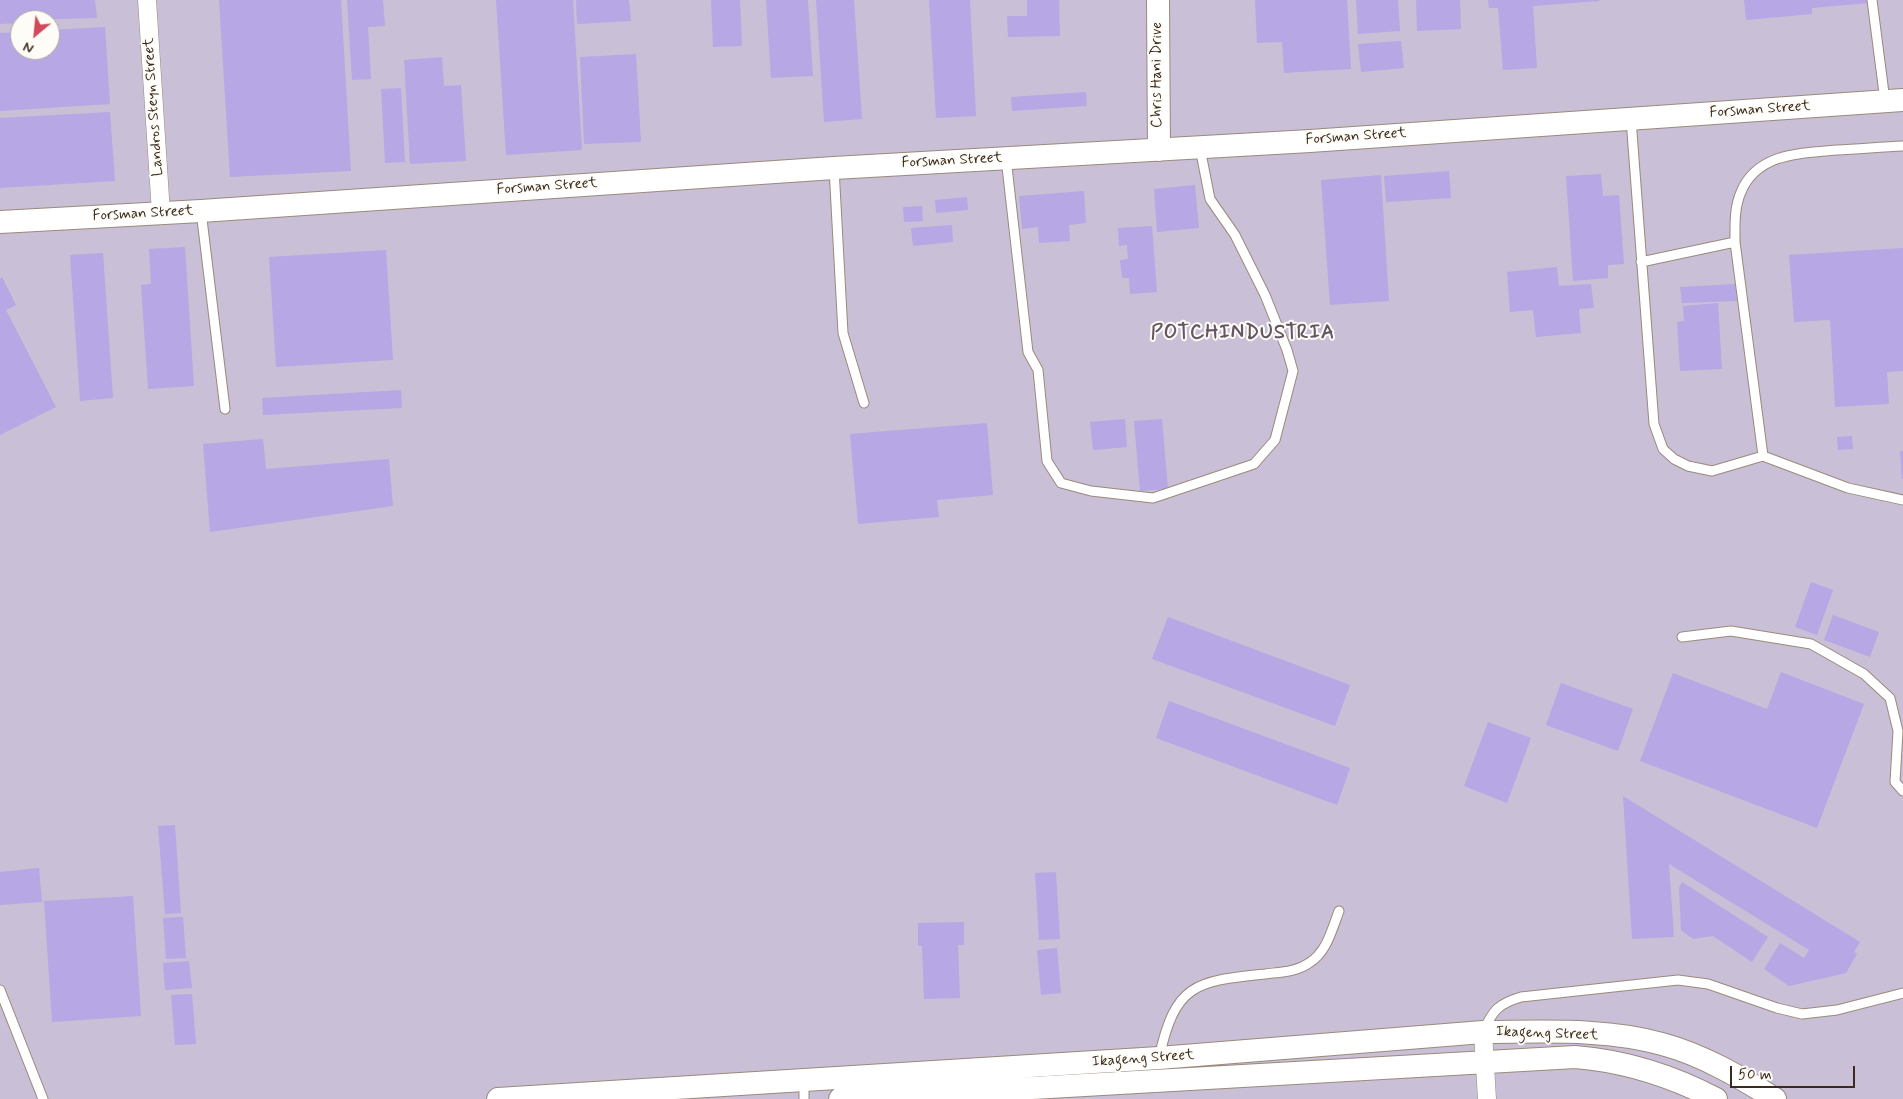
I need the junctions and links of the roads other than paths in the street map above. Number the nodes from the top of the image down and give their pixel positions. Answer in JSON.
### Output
{"nodes":[{"id":1,"x":147,"y":0,"type":"edge"},
{"id":2,"x":1158,"y":0,"type":"edge"},
{"id":3,"x":1872,"y":0,"type":"edge"},
{"id":4,"x":1894,"y":101,"type":"edge"},
{"id":5,"x":1631,"y":119,"type":"junction"},
{"id":6,"x":1903,"y":146,"type":"edge"},
{"id":7,"x":1200,"y":147,"type":"junction"},
{"id":8,"x":1159,"y":150,"type":"junction"},
{"id":9,"x":1006,"y":158,"type":"junction"},
{"id":10,"x":834,"y":168,"type":"junction"},
{"id":11,"x":201,"y":211,"type":"junction"},
{"id":12,"x":160,"y":213,"type":"junction"},
{"id":13,"x":0,"y":222,"type":"edge"},
{"id":14,"x":1735,"y":242,"type":"junction"},
{"id":15,"x":1641,"y":262,"type":"junction"},
{"id":16,"x":864,"y":403,"type":"dead end"},
{"id":17,"x":225,"y":409,"type":"dead end"},
{"id":18,"x":1763,"y":456,"type":"junction"},
{"id":19,"x":1903,"y":500,"type":"edge"},
{"id":20,"x":1682,"y":637,"type":"dead end"},
{"id":21,"x":1903,"y":791,"type":"edge"},
{"id":22,"x":1339,"y":911,"type":"dead end"},
{"id":23,"x":0,"y":990,"type":"edge"},
{"id":24,"x":1903,"y":993,"type":"edge"},
{"id":25,"x":1483,"y":1032,"type":"junction"},
{"id":26,"x":1252,"y":1051,"type":"junction"},
{"id":27,"x":1485,"y":1062,"type":"junction"},
{"id":28,"x":1160,"y":1069,"type":"junction"},
{"id":29,"x":1254,"y":1075,"type":"junction"},
{"id":30,"x":804,"y":1089,"type":"edge"},
{"id":31,"x":43,"y":1099,"type":"edge"},
{"id":32,"x":498,"y":1099,"type":"edge"},
{"id":33,"x":840,"y":1099,"type":"edge"},
{"id":34,"x":1487,"y":1099,"type":"edge"},
{"id":35,"x":1716,"y":1099,"type":"edge"},
{"id":36,"x":1776,"y":1099,"type":"edge"}],
"edges":[{"from":1,"to":12,"type":"street","name":"Landros Steyn Street"},
{"from":2,"to":8,"type":"street","name":"Chris Hani Drive"},
{"from":3,"to":4,"type":"lane"},
{"from":4,"to":5,"type":"street","name":"Forsman Street"},
{"from":5,"to":7,"type":"street","name":"Forsman Street"},
{"from":5,"to":15,"type":"lane"},
{"from":6,"to":14,"type":"lane"},
{"from":7,"to":8,"type":"street","name":"Forsman Street"},
{"from":7,"to":9,"type":"lane"},
{"from":8,"to":9,"type":"street","name":"Forsman Street"},
{"from":9,"to":10,"type":"street","name":"Forsman Street"},
{"from":10,"to":11,"type":"street","name":"Forsman Street"},
{"from":10,"to":16,"type":"lane"},
{"from":11,"to":12,"type":"street","name":"Forsman Street"},
{"from":11,"to":17,"type":"lane"},
{"from":12,"to":13,"type":"street","name":"Forsman Street"},
{"from":14,"to":15,"type":"lane"},
{"from":14,"to":18,"type":"lane"},
{"from":15,"to":18,"type":"lane"},
{"from":18,"to":19,"type":"lane"},
{"from":20,"to":21,"type":"lane"},
{"from":22,"to":28,"type":"lane"},
{"from":23,"to":31,"type":"lane"},
{"from":24,"to":25,"type":"lane"},
{"from":25,"to":26,"type":"street","name":"Ikageng Street"},
{"from":25,"to":27,"type":"street"},
{"from":25,"to":36,"type":"street","name":"Ikageng Street"},
{"from":26,"to":28,"type":"street","name":"Ikageng Street"},
{"from":26,"to":29,"type":"street"},
{"from":27,"to":29,"type":"street","name":"Ikageng Street"},
{"from":27,"to":34,"type":"street"},
{"from":27,"to":35,"type":"street","name":"Ikageng Street"},
{"from":28,"to":29,"type":"street","name":"Ikageng Street"},
{"from":28,"to":30,"type":"street","name":"Ikageng Street"},
{"from":28,"to":33,"type":"street","name":"Ikageng Street"},
{"from":30,"to":32,"type":"street","name":"Ikageng Street"}]}
